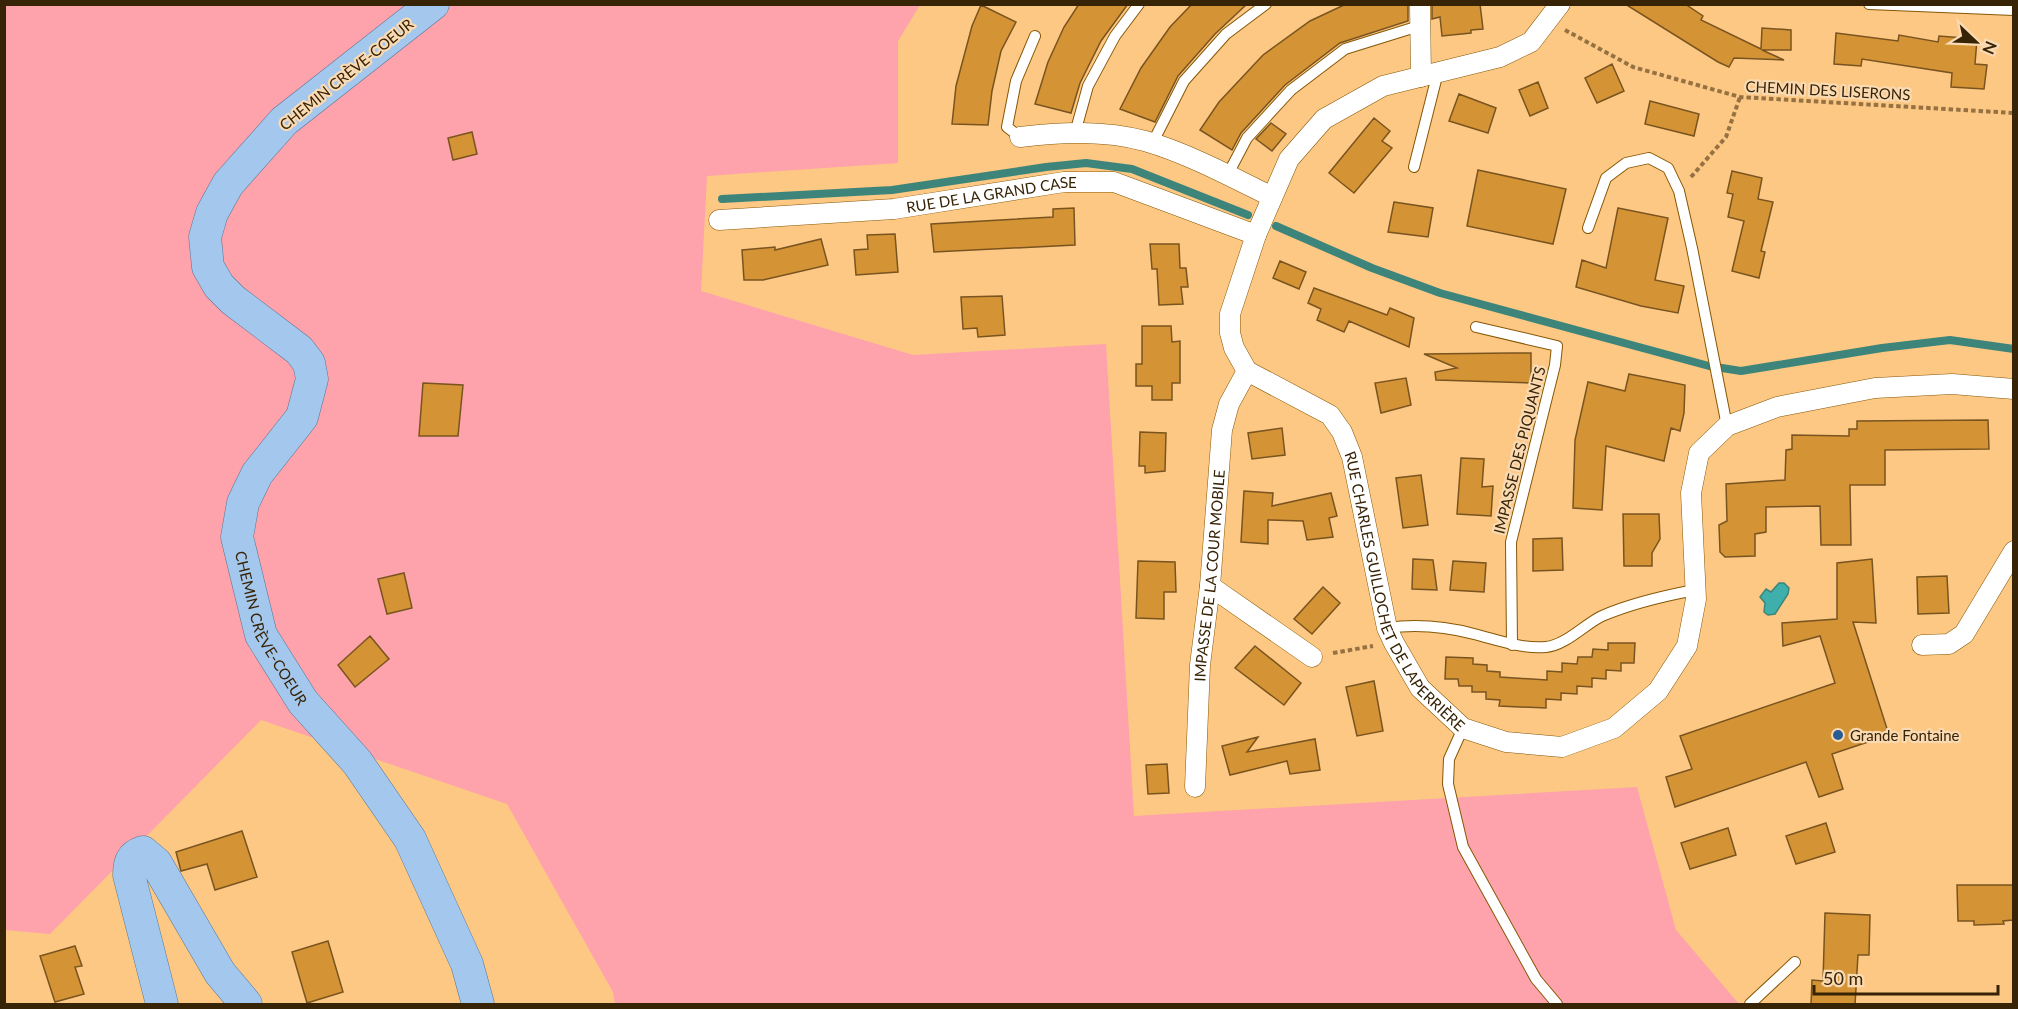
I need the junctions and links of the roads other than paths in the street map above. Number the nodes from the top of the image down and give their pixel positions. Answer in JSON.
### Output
{"nodes":[{"id":1,"x":433,"y":4,"type":"edge"},
{"id":2,"x":1139,"y":4,"type":"edge"},
{"id":3,"x":1266,"y":4,"type":"edge"},
{"id":4,"x":1420,"y":4,"type":"edge"},
{"id":5,"x":1560,"y":4,"type":"edge"},
{"id":6,"x":1869,"y":4,"type":"edge"},
{"id":7,"x":2013,"y":10,"type":"edge"},
{"id":8,"x":1419,"y":26,"type":"junction"},
{"id":9,"x":1035,"y":36,"type":"dead end"},
{"id":10,"x":1429,"y":74,"type":"junction"},
{"id":11,"x":1075,"y":133,"type":"junction"},
{"id":12,"x":1020,"y":136,"type":"joint"},
{"id":13,"x":1152,"y":144,"type":"junction"},
{"id":14,"x":1414,"y":167,"type":"dead end"},
{"id":15,"x":1227,"y":176,"type":"junction"},
{"id":16,"x":1272,"y":197,"type":"junction"},
{"id":17,"x":719,"y":220,"type":"dead end"},
{"id":18,"x":1588,"y":228,"type":"dead end"},
{"id":19,"x":1256,"y":235,"type":"junction"},
{"id":20,"x":1476,"y":327,"type":"dead end"},
{"id":21,"x":1247,"y":371,"type":"junction"},
{"id":22,"x":2013,"y":389,"type":"edge"},
{"id":23,"x":1727,"y":426,"type":"junction"},
{"id":24,"x":2013,"y":551,"type":"edge"},
{"id":25,"x":1210,"y":586,"type":"junction"},
{"id":26,"x":1695,"y":590,"type":"junction"},
{"id":27,"x":1390,"y":635,"type":"junction"},
{"id":28,"x":1512,"y":645,"type":"junction"},
{"id":29,"x":1922,"y":645,"type":"dead end"},
{"id":30,"x":1312,"y":657,"type":"road end"},
{"id":31,"x":1463,"y":728,"type":"junction"},
{"id":32,"x":1195,"y":787,"type":"dead end"},
{"id":33,"x":1795,"y":962,"type":"dead end"},
{"id":34,"x":162,"y":1005,"type":"edge"},
{"id":35,"x":246,"y":1005,"type":"edge"},
{"id":36,"x":478,"y":1005,"type":"edge"},
{"id":37,"x":1557,"y":1005,"type":"edge"},
{"id":38,"x":1750,"y":1005,"type":"edge"}],
"edges":[{"from":1,"to":36,"type":"main road","name":"CHEMIN CRÈVE-COEUR"},
{"from":2,"to":11,"type":"lane"},
{"from":3,"to":13,"type":"lane"},
{"from":4,"to":8,"type":"street"},
{"from":5,"to":10,"type":"street"},
{"from":6,"to":7,"type":"lane"},
{"from":8,"to":10,"type":"street"},
{"from":8,"to":15,"type":"lane"},
{"from":9,"to":12,"type":"lane"},
{"from":10,"to":14,"type":"lane"},
{"from":10,"to":16,"type":"street"},
{"from":11,"to":12,"type":"street"},
{"from":11,"to":13,"type":"street"},
{"from":13,"to":15,"type":"street"},
{"from":15,"to":16,"type":"street"},
{"from":16,"to":19,"type":"street"},
{"from":17,"to":19,"type":"street","name":"RUE DE LA GRAND CASE"},
{"from":18,"to":23,"type":"lane"},
{"from":19,"to":21,"type":"street"},
{"from":20,"to":28,"type":"lane","name":"IMPASSE DES PIQUANTS"},
{"from":21,"to":25,"type":"street","name":"IMPASSE DE LA COUR MOBILE"},
{"from":21,"to":27,"type":"street","name":"RUE CHARLES GUILLOCHET DE LAPERRIÈRE"},
{"from":22,"to":23,"type":"street","name":"RUE CHARLES GUILLOCHET DE LAPERRIÈRE"},
{"from":23,"to":26,"type":"street","name":"RUE CHARLES GUILLOCHET DE LAPERRIÈRE"},
{"from":24,"to":29,"type":"street"},
{"from":25,"to":30,"type":"street"},
{"from":25,"to":32,"type":"street","name":"IMPASSE DE LA COUR MOBILE"},
{"from":26,"to":28,"type":"lane"},
{"from":26,"to":31,"type":"street","name":"RUE CHARLES GUILLOCHET DE LAPERRIÈRE"},
{"from":27,"to":28,"type":"lane"},
{"from":27,"to":31,"type":"street","name":"RUE CHARLES GUILLOCHET DE LAPERRIÈRE"},
{"from":31,"to":37,"type":"lane"},
{"from":33,"to":38,"type":"lane"},
{"from":34,"to":35,"type":"main road"}]}
